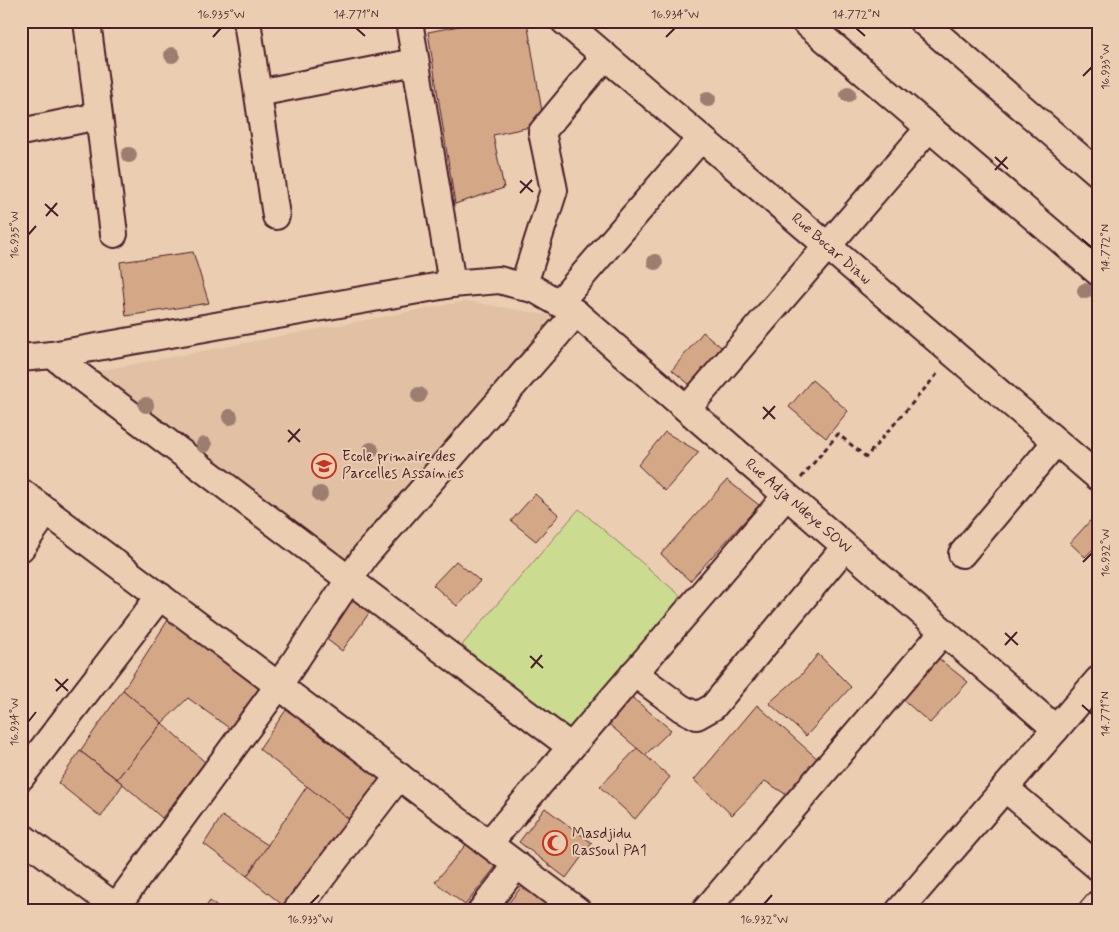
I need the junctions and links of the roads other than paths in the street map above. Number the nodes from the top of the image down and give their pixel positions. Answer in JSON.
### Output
{"nodes":[{"id":1,"x":88,"y":21,"type":"edge"},
{"id":2,"x":247,"y":21,"type":"edge"},
{"id":3,"x":409,"y":21,"type":"edge"},
{"id":4,"x":564,"y":21,"type":"edge"},
{"id":5,"x":804,"y":21,"type":"edge"},
{"id":6,"x":922,"y":21,"type":"edge"},
{"id":7,"x":605,"y":56,"type":"junction"},
{"id":8,"x":415,"y":62,"type":"junction"},
{"id":9,"x":258,"y":94,"type":"junction"},
{"id":10,"x":98,"y":116,"type":"junction"},
{"id":11,"x":929,"y":128,"type":"junction"},
{"id":12,"x":21,"y":132,"type":"edge"},
{"id":13,"x":701,"y":138,"type":"junction"},
{"id":14,"x":1098,"y":173,"type":"edge"},
{"id":15,"x":276,"y":216,"type":"dead end"},
{"id":16,"x":114,"y":234,"type":"dead end"},
{"id":17,"x":827,"y":246,"type":"junction"},
{"id":18,"x":1098,"y":272,"type":"edge"},
{"id":19,"x":452,"y":284,"type":"junction"},
{"id":20,"x":529,"y":288,"type":"junction"},
{"id":21,"x":567,"y":308,"type":"junction"},
{"id":22,"x":52,"y":355,"type":"junction"},
{"id":23,"x":21,"y":358,"type":"edge"},
{"id":24,"x":687,"y":409,"type":"junction"},
{"id":25,"x":1056,"y":442,"type":"junction"},
{"id":26,"x":1098,"y":478,"type":"edge"},
{"id":27,"x":21,"y":492,"type":"edge"},
{"id":28,"x":786,"y":496,"type":"junction"},
{"id":29,"x":47,"y":512,"type":"junction"},
{"id":30,"x":21,"y":548,"type":"edge"},
{"id":31,"x":845,"y":548,"type":"junction"},
{"id":32,"x":962,"y":554,"type":"dead end"},
{"id":33,"x":350,"y":579,"type":"junction"},
{"id":34,"x":160,"y":596,"type":"junction"},
{"id":35,"x":943,"y":632,"type":"junction"},
{"id":36,"x":634,"y":673,"type":"junction"},
{"id":37,"x":1098,"y":680,"type":"edge"},
{"id":38,"x":279,"y":685,"type":"junction"},
{"id":39,"x":1056,"y":729,"type":"junction"},
{"id":40,"x":571,"y":747,"type":"junction"},
{"id":41,"x":399,"y":776,"type":"junction"},
{"id":42,"x":21,"y":777,"type":"edge"},
{"id":43,"x":1005,"y":788,"type":"junction"},
{"id":44,"x":21,"y":836,"type":"edge"},
{"id":45,"x":489,"y":843,"type":"junction"},
{"id":46,"x":517,"y":865,"type":"junction"},
{"id":47,"x":1098,"y":867,"type":"edge"},
{"id":48,"x":1098,"y":904,"type":"edge"},
{"id":49,"x":119,"y":909,"type":"edge"},
{"id":50,"x":296,"y":911,"type":"edge"},
{"id":51,"x":481,"y":911,"type":"edge"},
{"id":52,"x":578,"y":911,"type":"edge"},
{"id":53,"x":705,"y":911,"type":"edge"},
{"id":54,"x":900,"y":911,"type":"edge"},
{"id":55,"x":1092,"y":911,"type":"edge"}],
"edges":[{"from":1,"to":10,"type":"street"},
{"from":2,"to":9,"type":"street"},
{"from":3,"to":8,"type":"street"},
{"from":4,"to":7,"type":"street","name":"Rue Bocar Diaw"},
{"from":5,"to":11,"type":"street"},
{"from":6,"to":14,"type":"street"},
{"from":7,"to":13,"type":"street","name":"Rue Bocar Diaw"},
{"from":7,"to":20,"type":"street"},
{"from":8,"to":9,"type":"street"},
{"from":8,"to":19,"type":"street"},
{"from":9,"to":15,"type":"street"},
{"from":10,"to":12,"type":"street"},
{"from":10,"to":16,"type":"street"},
{"from":11,"to":17,"type":"street"},
{"from":11,"to":18,"type":"street"},
{"from":13,"to":17,"type":"street","name":"Rue Bocar Diaw"},
{"from":13,"to":21,"type":"street"},
{"from":17,"to":24,"type":"street"},
{"from":17,"to":25,"type":"street","name":"Rue Bocar Diaw"},
{"from":19,"to":20,"type":"street","name":"Rue Adja Ndeye SOW"},
{"from":19,"to":22,"type":"street","name":"Rue Adja Ndeye SOW"},
{"from":20,"to":21,"type":"street","name":"Rue Adja Ndeye SOW"},
{"from":21,"to":24,"type":"street","name":"Rue Adja Ndeye SOW"},
{"from":21,"to":33,"type":"street"},
{"from":22,"to":23,"type":"street","name":"Rue Adja Ndeye SOW"},
{"from":22,"to":33,"type":"street"},
{"from":24,"to":28,"type":"street","name":"Rue Adja Ndeye SOW"},
{"from":25,"to":26,"type":"street","name":"Rue Bocar Diaw"},
{"from":25,"to":32,"type":"street"},
{"from":27,"to":29,"type":"street"},
{"from":28,"to":31,"type":"street","name":"Rue Adja Ndeye SOW"},
{"from":28,"to":36,"type":"street"},
{"from":29,"to":30,"type":"street"},
{"from":29,"to":34,"type":"street"},
{"from":31,"to":35,"type":"street","name":"Rue Adja Ndeye SOW"},
{"from":31,"to":36,"type":"street"},
{"from":33,"to":38,"type":"street"},
{"from":33,"to":40,"type":"street"},
{"from":34,"to":38,"type":"street"},
{"from":34,"to":42,"type":"street"},
{"from":35,"to":39,"type":"street","name":"Rue Adja Ndeye SOW"},
{"from":35,"to":53,"type":"street"},
{"from":36,"to":40,"type":"street"},
{"from":37,"to":39,"type":"street"},
{"from":38,"to":41,"type":"street"},
{"from":38,"to":49,"type":"street"},
{"from":39,"to":43,"type":"street"},
{"from":40,"to":45,"type":"street"},
{"from":41,"to":45,"type":"street"},
{"from":41,"to":50,"type":"street"},
{"from":43,"to":47,"type":"street"},
{"from":43,"to":54,"type":"street"},
{"from":44,"to":49,"type":"street"},
{"from":45,"to":46,"type":"street"},
{"from":46,"to":51,"type":"street"},
{"from":46,"to":52,"type":"street"},
{"from":48,"to":55,"type":"street"}]}
